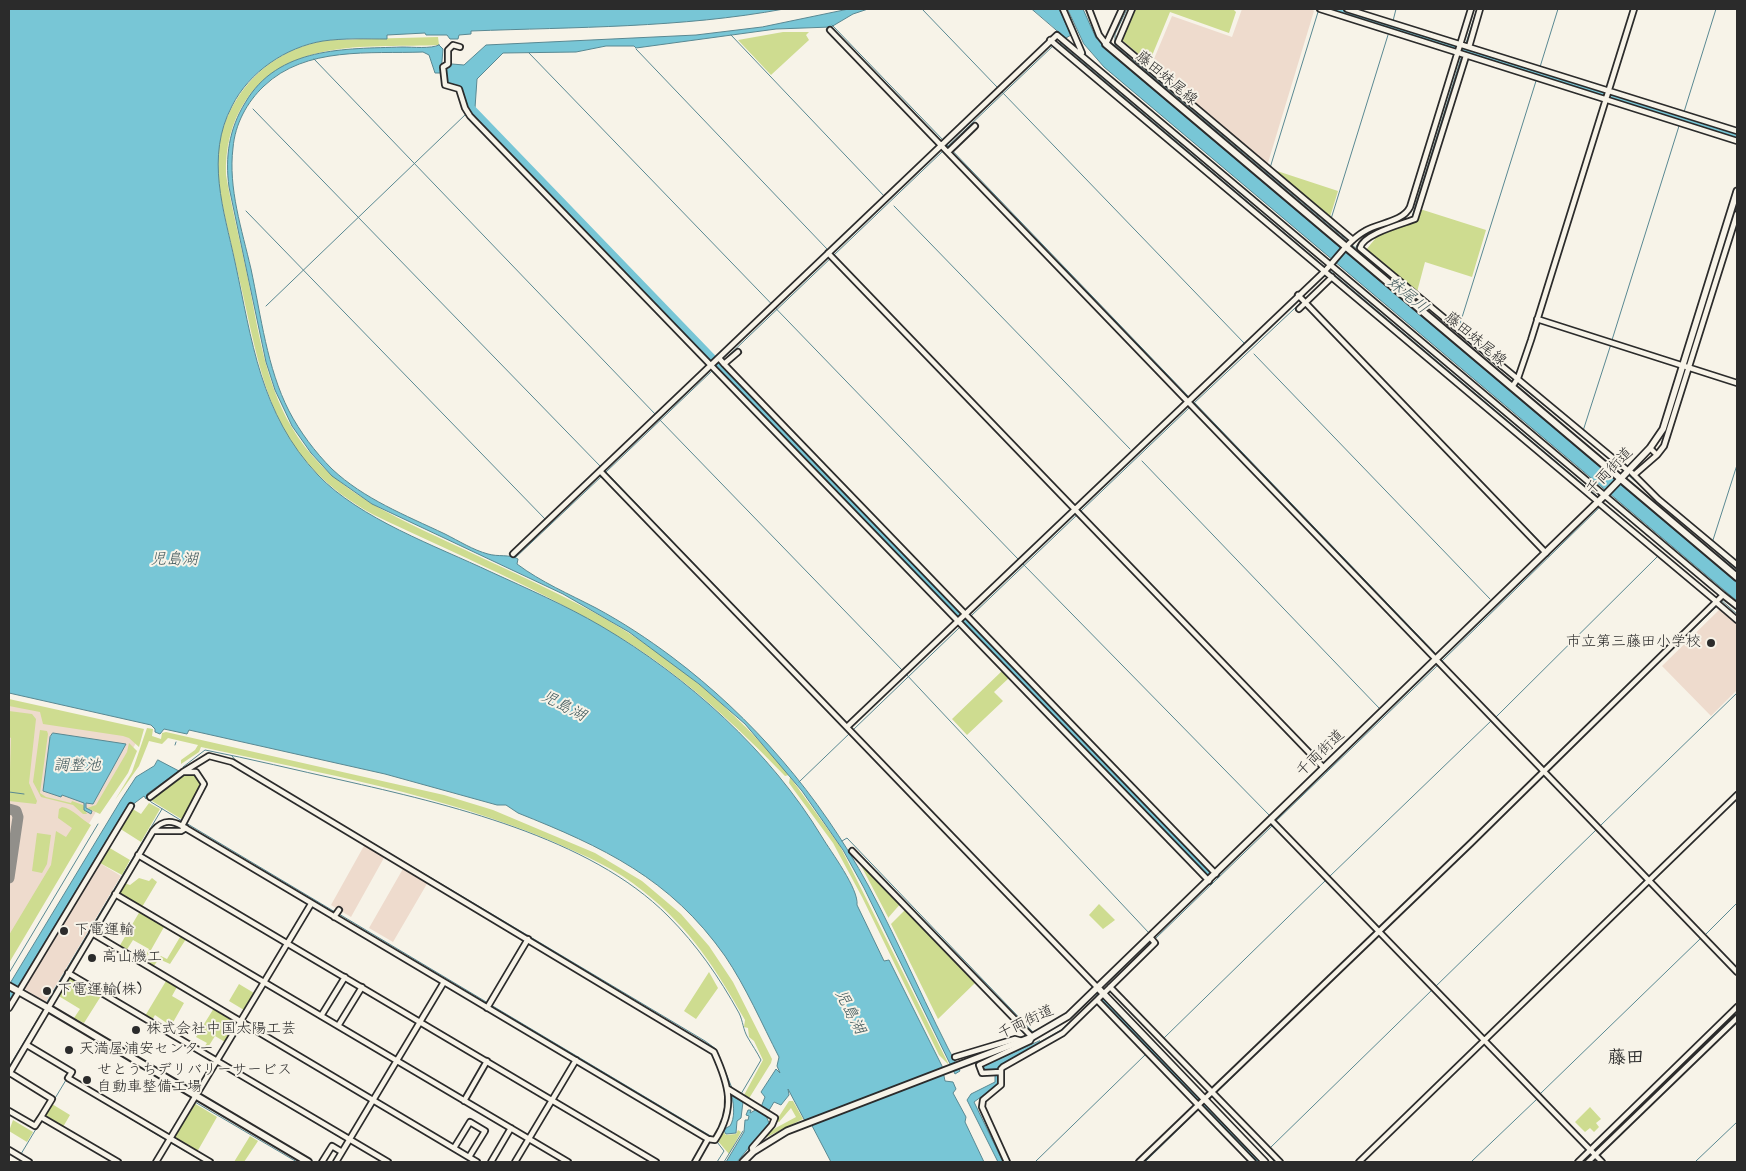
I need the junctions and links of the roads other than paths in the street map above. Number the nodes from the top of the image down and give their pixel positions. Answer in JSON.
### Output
{"nodes":[{"id":1,"x":1063,"y":9,"type":"edge"},
{"id":2,"x":1089,"y":9,"type":"edge"},
{"id":3,"x":1122,"y":9,"type":"edge"},
{"id":4,"x":1132,"y":9,"type":"edge"},
{"id":5,"x":1320,"y":9,"type":"edge"},
{"id":6,"x":1347,"y":9,"type":"edge"},
{"id":7,"x":1471,"y":9,"type":"edge"},
{"id":8,"x":1480,"y":9,"type":"edge"},
{"id":9,"x":1634,"y":9,"type":"edge"},
{"id":10,"x":1389,"y":26,"type":"junction"},
{"id":11,"x":830,"y":30,"type":"dead end"},
{"id":12,"x":1053,"y":41,"type":"junction"},
{"id":13,"x":1106,"y":44,"type":"junction"},
{"id":14,"x":460,"y":47,"type":"dead end"},
{"id":15,"x":1462,"y":48,"type":"junction"},
{"id":16,"x":1083,"y":54,"type":"junction"},
{"id":17,"x":1466,"y":56,"type":"junction"},
{"id":18,"x":1535,"y":71,"type":"junction"},
{"id":19,"x":1607,"y":95,"type":"junction"},
{"id":20,"x":1680,"y":118,"type":"junction"},
{"id":21,"x":975,"y":126,"type":"dead end"},
{"id":22,"x":1737,"y":131,"type":"edge"},
{"id":23,"x":1737,"y":141,"type":"edge"},
{"id":24,"x":946,"y":147,"type":"junction"},
{"id":25,"x":1237,"y":147,"type":"junction"},
{"id":26,"x":1428,"y":165,"type":"junction"},
{"id":27,"x":1737,"y":191,"type":"edge"},
{"id":28,"x":1737,"y":214,"type":"edge"},
{"id":29,"x":1376,"y":230,"type":"junction"},
{"id":30,"x":1349,"y":245,"type":"junction"},
{"id":31,"x":831,"y":255,"type":"junction"},
{"id":32,"x":1328,"y":267,"type":"junction"},
{"id":33,"x":1332,"y":277,"type":"junction"},
{"id":34,"x":1304,"y":300,"type":"junction"},
{"id":35,"x":1299,"y":309,"type":"dead end"},
{"id":36,"x":1537,"y":319,"type":"junction"},
{"id":37,"x":738,"y":352,"type":"dead end"},
{"id":38,"x":721,"y":361,"type":"junction"},
{"id":39,"x":713,"y":367,"type":"junction"},
{"id":40,"x":1686,"y":368,"type":"junction"},
{"id":41,"x":1515,"y":383,"type":"junction"},
{"id":42,"x":1737,"y":383,"type":"edge"},
{"id":43,"x":1189,"y":399,"type":"junction"},
{"id":44,"x":1529,"y":437,"type":"junction"},
{"id":45,"x":1654,"y":453,"type":"junction"},
{"id":46,"x":1626,"y":469,"type":"dead end"},
{"id":47,"x":603,"y":472,"type":"junction"},
{"id":48,"x":1621,"y":479,"type":"junction"},
{"id":49,"x":1605,"y":495,"type":"junction"},
{"id":50,"x":1596,"y":500,"type":"dead end"},
{"id":51,"x":1600,"y":504,"type":"dead end"},
{"id":52,"x":1077,"y":510,"type":"junction"},
{"id":53,"x":1546,"y":553,"type":"junction"},
{"id":54,"x":513,"y":554,"type":"dead end"},
{"id":55,"x":1737,"y":565,"type":"edge"},
{"id":56,"x":1737,"y":577,"type":"edge"},
{"id":57,"x":1719,"y":601,"type":"junction"},
{"id":58,"x":1737,"y":606,"type":"edge"},
{"id":59,"x":967,"y":616,"type":"junction"},
{"id":60,"x":1737,"y":620,"type":"edge"},
{"id":61,"x":959,"y":621,"type":"junction"},
{"id":62,"x":1439,"y":662,"type":"junction"},
{"id":63,"x":850,"y":728,"type":"junction"},
{"id":64,"x":1324,"y":768,"type":"junction"},
{"id":65,"x":183,"y":772,"type":"junction"},
{"id":66,"x":1545,"y":772,"type":"junction"},
{"id":67,"x":1737,"y":795,"type":"edge"},
{"id":68,"x":150,"y":797,"type":"dead end"},
{"id":69,"x":131,"y":806,"type":"dead end"},
{"id":70,"x":1273,"y":823,"type":"junction"},
{"id":71,"x":184,"y":825,"type":"junction"},
{"id":72,"x":152,"y":831,"type":"junction"},
{"id":73,"x":852,"y":851,"type":"dead end"},
{"id":74,"x":138,"y":855,"type":"junction"},
{"id":75,"x":1216,"y":874,"type":"junction"},
{"id":76,"x":1209,"y":881,"type":"junction"},
{"id":77,"x":1650,"y":881,"type":"junction"},
{"id":78,"x":115,"y":894,"type":"junction"},
{"id":79,"x":311,"y":904,"type":"junction"},
{"id":80,"x":92,"y":933,"type":"junction"},
{"id":81,"x":1379,"y":933,"type":"junction"},
{"id":82,"x":528,"y":939,"type":"junction"},
{"id":83,"x":1153,"y":940,"type":"junction"},
{"id":84,"x":288,"y":943,"type":"junction"},
{"id":85,"x":1737,"y":972,"type":"edge"},
{"id":86,"x":68,"y":973,"type":"junction"},
{"id":87,"x":345,"y":977,"type":"junction"},
{"id":88,"x":264,"y":982,"type":"junction"},
{"id":89,"x":444,"y":982,"type":"junction"},
{"id":90,"x":9,"y":986,"type":"edge"},
{"id":91,"x":1110,"y":986,"type":"junction"},
{"id":92,"x":362,"y":987,"type":"junction"},
{"id":93,"x":1098,"y":988,"type":"junction"},
{"id":94,"x":18,"y":991,"type":"junction"},
{"id":95,"x":1100,"y":997,"type":"junction"},
{"id":96,"x":489,"y":1005,"type":"junction"},
{"id":97,"x":1737,"y":1007,"type":"edge"},
{"id":98,"x":9,"y":1008,"type":"edge"},
{"id":99,"x":48,"y":1008,"type":"junction"},
{"id":100,"x":321,"y":1016,"type":"junction"},
{"id":101,"x":1737,"y":1018,"type":"edge"},
{"id":102,"x":240,"y":1022,"type":"junction"},
{"id":103,"x":420,"y":1022,"type":"junction"},
{"id":104,"x":338,"y":1026,"type":"junction"},
{"id":105,"x":1032,"y":1036,"type":"junction"},
{"id":106,"x":1022,"y":1040,"type":"junction"},
{"id":107,"x":1486,"y":1041,"type":"junction"},
{"id":108,"x":26,"y":1045,"type":"junction"},
{"id":109,"x":955,"y":1056,"type":"dead end"},
{"id":110,"x":576,"y":1060,"type":"junction"},
{"id":111,"x":217,"y":1061,"type":"junction"},
{"id":112,"x":396,"y":1061,"type":"junction"},
{"id":113,"x":487,"y":1061,"type":"junction"},
{"id":114,"x":998,"y":1072,"type":"junction"},
{"id":115,"x":9,"y":1073,"type":"edge"},
{"id":116,"x":728,"y":1089,"type":"junction"},
{"id":117,"x":196,"y":1096,"type":"junction"},
{"id":118,"x":1207,"y":1098,"type":"junction"},
{"id":119,"x":373,"y":1100,"type":"junction"},
{"id":120,"x":552,"y":1100,"type":"junction"},
{"id":121,"x":464,"y":1101,"type":"junction"},
{"id":122,"x":9,"y":1111,"type":"edge"},
{"id":123,"x":41,"y":1116,"type":"junction"},
{"id":124,"x":511,"y":1128,"type":"junction"},
{"id":125,"x":170,"y":1139,"type":"junction"},
{"id":126,"x":349,"y":1139,"type":"junction"},
{"id":127,"x":528,"y":1139,"type":"junction"},
{"id":128,"x":708,"y":1139,"type":"junction"},
{"id":129,"x":454,"y":1148,"type":"junction"},
{"id":130,"x":9,"y":1150,"type":"edge"},
{"id":131,"x":342,"y":1152,"type":"junction"},
{"id":132,"x":753,"y":1152,"type":"junction"},
{"id":133,"x":1593,"y":1153,"type":"junction"},
{"id":134,"x":469,"y":1158,"type":"junction"},
{"id":135,"x":555,"y":1158,"type":"edge"},
{"id":136,"x":29,"y":1162,"type":"edge"},
{"id":137,"x":118,"y":1162,"type":"edge"},
{"id":138,"x":156,"y":1162,"type":"edge"},
{"id":139,"x":210,"y":1162,"type":"edge"},
{"id":140,"x":308,"y":1162,"type":"edge"},
{"id":141,"x":322,"y":1162,"type":"edge"},
{"id":142,"x":336,"y":1162,"type":"edge"},
{"id":143,"x":388,"y":1162,"type":"edge"},
{"id":144,"x":477,"y":1162,"type":"edge"},
{"id":145,"x":491,"y":1162,"type":"edge"},
{"id":146,"x":515,"y":1162,"type":"edge"},
{"id":147,"x":568,"y":1162,"type":"edge"},
{"id":148,"x":656,"y":1162,"type":"edge"},
{"id":149,"x":695,"y":1162,"type":"edge"},
{"id":150,"x":743,"y":1162,"type":"edge"},
{"id":151,"x":1007,"y":1162,"type":"edge"},
{"id":152,"x":1139,"y":1162,"type":"edge"},
{"id":153,"x":1253,"y":1162,"type":"edge"},
{"id":154,"x":1265,"y":1162,"type":"edge"},
{"id":155,"x":1280,"y":1162,"type":"edge"},
{"id":156,"x":1359,"y":1162,"type":"edge"},
{"id":157,"x":1578,"y":1162,"type":"edge"},
{"id":158,"x":1588,"y":1162,"type":"edge"},
{"id":159,"x":1602,"y":1162,"type":"edge"}],
"edges":[{"from":1,"to":16,"type":"street"},
{"from":2,"to":13,"type":"street"},
{"from":3,"to":13,"type":"street"},
{"from":4,"to":25,"type":"street"},
{"from":5,"to":10,"type":"street"},
{"from":6,"to":10,"type":"street"},
{"from":7,"to":15,"type":"street"},
{"from":8,"to":15,"type":"street"},
{"from":9,"to":19,"type":"street"},
{"from":10,"to":15,"type":"street"},
{"from":10,"to":15,"type":"street"},
{"from":11,"to":24,"type":"street"},
{"from":12,"to":16,"type":"street"},
{"from":12,"to":24,"type":"street"},
{"from":12,"to":32,"type":"street"},
{"from":13,"to":25,"type":"main road","name":"藤田妹尾線"},
{"from":14,"to":39,"type":"street"},
{"from":15,"to":17,"type":"street"},
{"from":15,"to":18,"type":"street"},
{"from":15,"to":26,"type":"street"},
{"from":16,"to":32,"type":"street"},
{"from":17,"to":18,"type":"street"},
{"from":17,"to":26,"type":"street"},
{"from":18,"to":19,"type":"street"},
{"from":18,"to":19,"type":"street"},
{"from":19,"to":20,"type":"street"},
{"from":19,"to":20,"type":"street"},
{"from":19,"to":36,"type":"street"},
{"from":20,"to":22,"type":"street"},
{"from":20,"to":23,"type":"street"},
{"from":21,"to":24,"type":"street"},
{"from":24,"to":31,"type":"street"},
{"from":24,"to":43,"type":"street"},
{"from":25,"to":30,"type":"main road","name":"藤田妹尾線"},
{"from":25,"to":30,"type":"street"},
{"from":26,"to":29,"type":"street"},
{"from":26,"to":29,"type":"street"},
{"from":27,"to":40,"type":"street","name":"千両街道"},
{"from":28,"to":40,"type":"street"},
{"from":29,"to":30,"type":"street"},
{"from":29,"to":41,"type":"street"},
{"from":30,"to":32,"type":"street"},
{"from":30,"to":41,"type":"main road","name":"藤田妹尾線"},
{"from":31,"to":38,"type":"street"},
{"from":31,"to":52,"type":"street"},
{"from":32,"to":33,"type":"street"},
{"from":32,"to":34,"type":"street"},
{"from":32,"to":44,"type":"street"},
{"from":33,"to":34,"type":"street"},
{"from":33,"to":44,"type":"street"},
{"from":34,"to":35,"type":"street"},
{"from":34,"to":43,"type":"street"},
{"from":34,"to":53,"type":"street"},
{"from":36,"to":40,"type":"street"},
{"from":36,"to":41,"type":"street"},
{"from":37,"to":38,"type":"street"},
{"from":38,"to":39,"type":"street"},
{"from":38,"to":59,"type":"street"},
{"from":39,"to":47,"type":"street"},
{"from":39,"to":61,"type":"street"},
{"from":40,"to":42,"type":"street"},
{"from":40,"to":45,"type":"street","name":"千両街道"},
{"from":40,"to":45,"type":"street"},
{"from":41,"to":46,"type":"street"},
{"from":41,"to":48,"type":"main road","name":"藤田妹尾線"},
{"from":43,"to":52,"type":"street"},
{"from":43,"to":62,"type":"street"},
{"from":44,"to":49,"type":"street"},
{"from":44,"to":50,"type":"street"},
{"from":45,"to":48,"type":"street","name":"千両街道"},
{"from":45,"to":55,"type":"street"},
{"from":47,"to":54,"type":"street"},
{"from":47,"to":63,"type":"street"},
{"from":48,"to":49,"type":"street","name":"千両街道"},
{"from":48,"to":56,"type":"main road","name":"藤田妹尾線"},
{"from":49,"to":53,"type":"street","name":"千両街道"},
{"from":49,"to":57,"type":"street"},
{"from":51,"to":57,"type":"street"},
{"from":52,"to":59,"type":"street"},
{"from":52,"to":64,"type":"street"},
{"from":53,"to":62,"type":"street","name":"千両街道"},
{"from":57,"to":58,"type":"street"},
{"from":57,"to":60,"type":"street"},
{"from":57,"to":66,"type":"street"},
{"from":59,"to":61,"type":"street"},
{"from":59,"to":75,"type":"street"},
{"from":61,"to":63,"type":"street"},
{"from":61,"to":76,"type":"street"},
{"from":62,"to":64,"type":"street","name":"千両街道"},
{"from":62,"to":66,"type":"street"},
{"from":63,"to":93,"type":"street"},
{"from":64,"to":70,"type":"street","name":"千両街道"},
{"from":65,"to":68,"type":"street"},
{"from":65,"to":71,"type":"street"},
{"from":65,"to":82,"type":"street"},
{"from":66,"to":77,"type":"street"},
{"from":66,"to":81,"type":"street"},
{"from":67,"to":77,"type":"street"},
{"from":69,"to":94,"type":"street"},
{"from":70,"to":75,"type":"street","name":"千両街道"},
{"from":70,"to":81,"type":"street"},
{"from":71,"to":72,"type":"street"},
{"from":71,"to":72,"type":"street"},
{"from":71,"to":79,"type":"street"},
{"from":72,"to":74,"type":"street"},
{"from":73,"to":105,"type":"street"},
{"from":74,"to":78,"type":"street"},
{"from":74,"to":84,"type":"street"},
{"from":75,"to":76,"type":"street","name":"千両街道"},
{"from":76,"to":83,"type":"street","name":"千両街道"},
{"from":77,"to":85,"type":"street"},
{"from":77,"to":107,"type":"street"},
{"from":78,"to":80,"type":"street"},
{"from":78,"to":88,"type":"street"},
{"from":79,"to":84,"type":"street"},
{"from":79,"to":89,"type":"street"},
{"from":80,"to":86,"type":"street"},
{"from":80,"to":102,"type":"street"},
{"from":81,"to":107,"type":"street"},
{"from":81,"to":118,"type":"street"},
{"from":82,"to":96,"type":"street"},
{"from":82,"to":116,"type":"street"},
{"from":83,"to":91,"type":"street"},
{"from":83,"to":93,"type":"street","name":"千両街道"},
{"from":84,"to":87,"type":"street"},
{"from":84,"to":88,"type":"street"},
{"from":86,"to":99,"type":"street"},
{"from":86,"to":111,"type":"street"},
{"from":87,"to":92,"type":"street"},
{"from":87,"to":100,"type":"street"},
{"from":88,"to":100,"type":"street"},
{"from":88,"to":102,"type":"street"},
{"from":89,"to":96,"type":"street"},
{"from":89,"to":103,"type":"street"},
{"from":90,"to":94,"type":"street"},
{"from":91,"to":95,"type":"street"},
{"from":91,"to":118,"type":"street"},
{"from":92,"to":103,"type":"street"},
{"from":92,"to":104,"type":"street"},
{"from":93,"to":95,"type":"street"},
{"from":93,"to":105,"type":"street","name":"千両街道"},
{"from":94,"to":98,"type":"street"},
{"from":94,"to":99,"type":"street"},
{"from":95,"to":114,"type":"street"},
{"from":95,"to":118,"type":"street"},
{"from":95,"to":118,"type":"street"},
{"from":96,"to":110,"type":"street"},
{"from":97,"to":133,"type":"street"},
{"from":99,"to":108,"type":"street"},
{"from":99,"to":117,"type":"main road"},
{"from":100,"to":104,"type":"street"},
{"from":101,"to":133,"type":"street"},
{"from":102,"to":111,"type":"street"},
{"from":102,"to":119,"type":"street"},
{"from":103,"to":112,"type":"street"},
{"from":103,"to":113,"type":"street"},
{"from":104,"to":112,"type":"street"},
{"from":105,"to":106,"type":"street","name":"千両街道"},
{"from":105,"to":114,"type":"street"},
{"from":106,"to":109,"type":"street"},
{"from":106,"to":132,"type":"street","name":"千両街道"},
{"from":107,"to":133,"type":"street"},
{"from":107,"to":156,"type":"street"},
{"from":108,"to":115,"type":"street"},
{"from":108,"to":125,"type":"street"},
{"from":110,"to":120,"type":"street"},
{"from":110,"to":128,"type":"street"},
{"from":111,"to":117,"type":"street"},
{"from":111,"to":126,"type":"street"},
{"from":112,"to":119,"type":"street"},
{"from":112,"to":121,"type":"street"},
{"from":113,"to":120,"type":"street"},
{"from":113,"to":121,"type":"street"},
{"from":114,"to":151,"type":"street"},
{"from":115,"to":123,"type":"street"},
{"from":116,"to":128,"type":"street"},
{"from":116,"to":132,"type":"street"},
{"from":117,"to":125,"type":"street"},
{"from":117,"to":140,"type":"main road"},
{"from":118,"to":152,"type":"street"},
{"from":118,"to":153,"type":"street"},
{"from":118,"to":154,"type":"street"},
{"from":118,"to":155,"type":"street"},
{"from":119,"to":126,"type":"street"},
{"from":119,"to":129,"type":"street"},
{"from":120,"to":127,"type":"street"},
{"from":120,"to":148,"type":"street"},
{"from":121,"to":124,"type":"street"},
{"from":122,"to":123,"type":"street"},
{"from":123,"to":137,"type":"street"},
{"from":124,"to":127,"type":"street"},
{"from":124,"to":145,"type":"street"},
{"from":125,"to":138,"type":"street"},
{"from":125,"to":139,"type":"street"},
{"from":126,"to":131,"type":"street"},
{"from":126,"to":143,"type":"street"},
{"from":127,"to":135,"type":"street"},
{"from":127,"to":146,"type":"street"},
{"from":128,"to":149,"type":"street"},
{"from":129,"to":134,"type":"street"},
{"from":129,"to":134,"type":"street"},
{"from":130,"to":136,"type":"street"},
{"from":131,"to":141,"type":"street"},
{"from":131,"to":142,"type":"street"},
{"from":132,"to":150,"type":"street","name":"千両街道"},
{"from":133,"to":157,"type":"street"},
{"from":133,"to":158,"type":"street"},
{"from":133,"to":159,"type":"street"},
{"from":134,"to":144,"type":"street"},
{"from":135,"to":147,"type":"street"}]}
